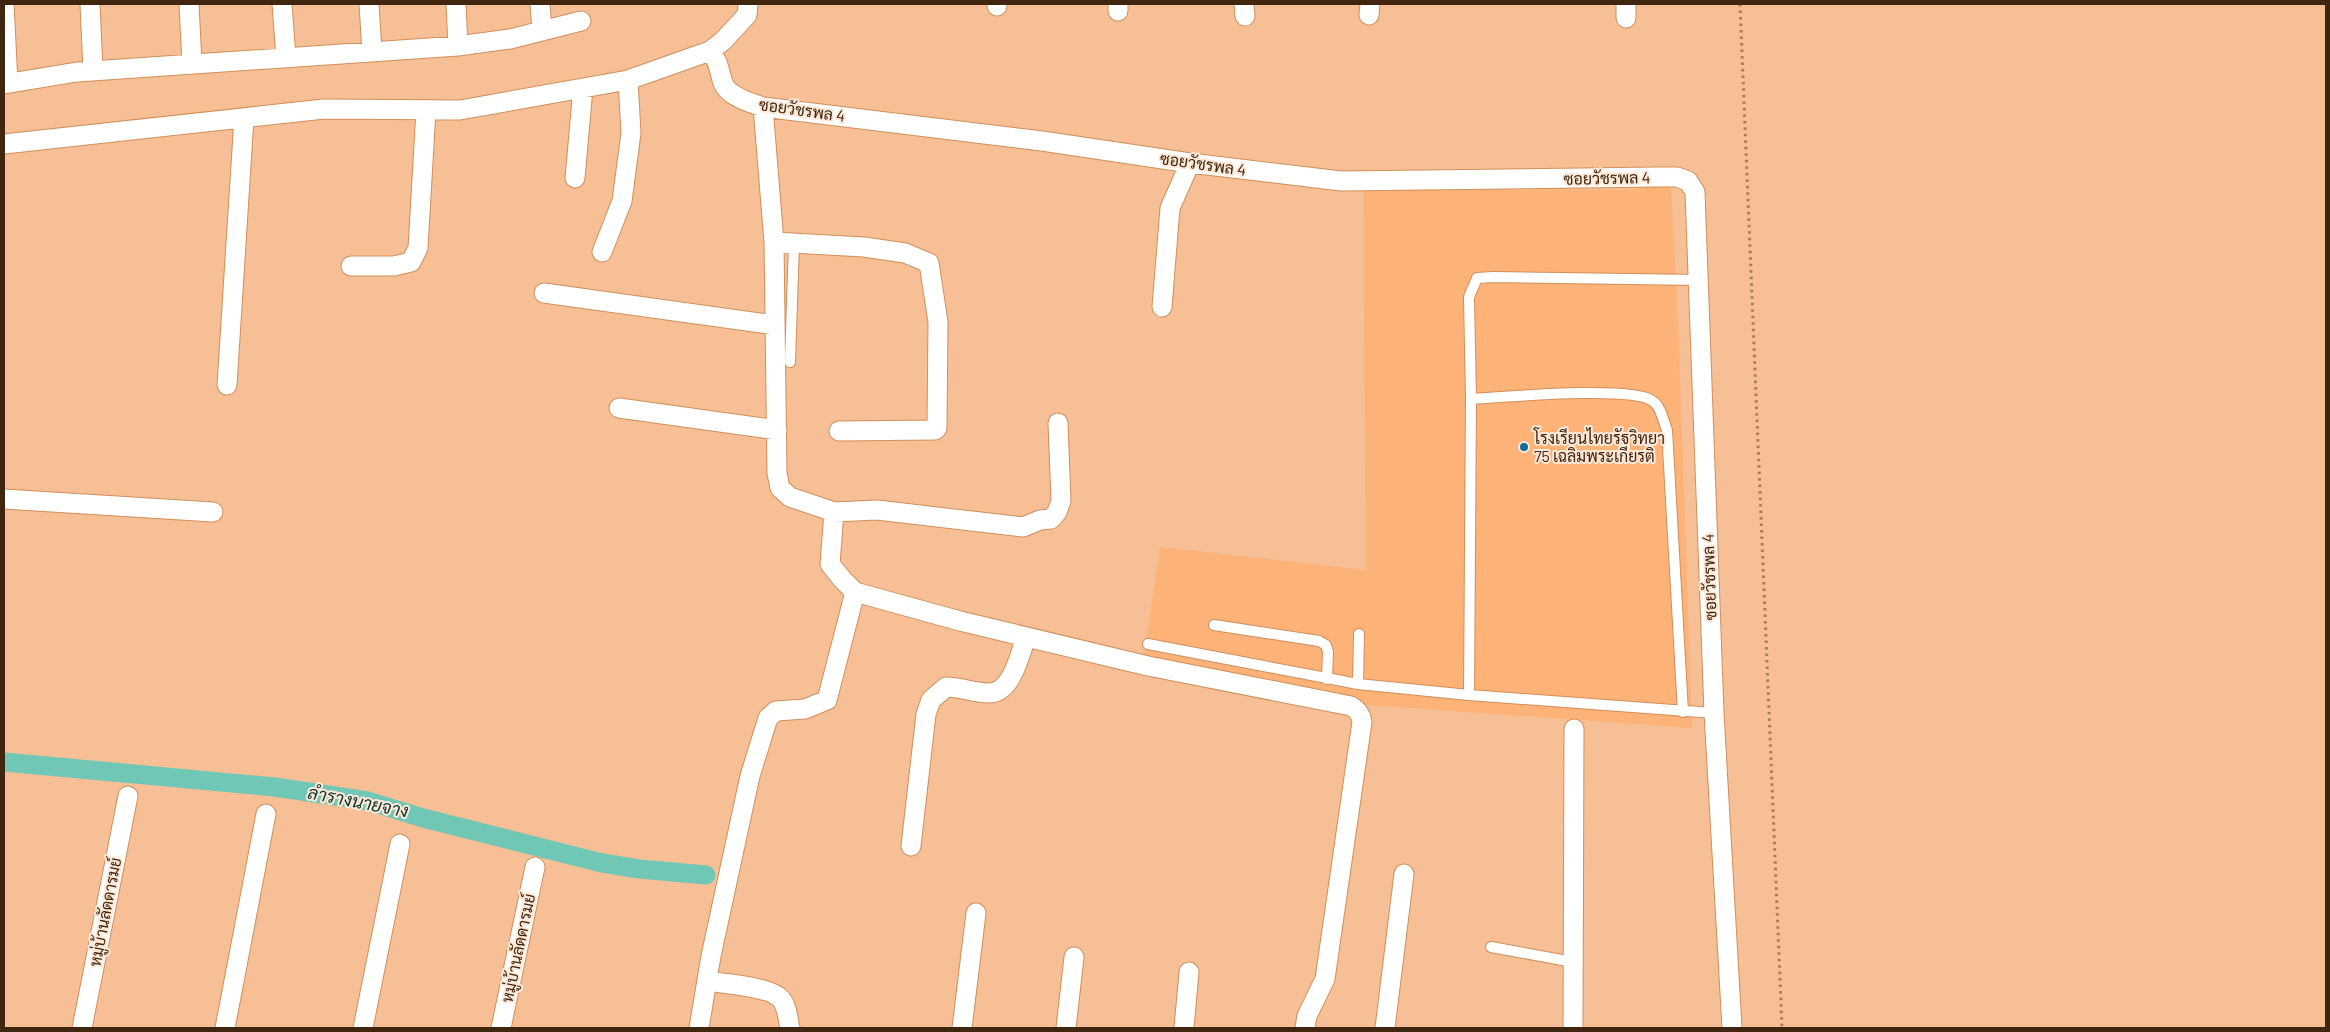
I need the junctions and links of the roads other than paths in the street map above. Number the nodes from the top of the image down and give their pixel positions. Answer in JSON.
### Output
{"nodes":[{"id":1,"x":4,"y":4,"type":"edge"},
{"id":2,"x":90,"y":4,"type":"edge"},
{"id":3,"x":189,"y":4,"type":"edge"},
{"id":4,"x":282,"y":4,"type":"edge"},
{"id":5,"x":369,"y":4,"type":"edge"},
{"id":6,"x":456,"y":4,"type":"edge"},
{"id":7,"x":540,"y":4,"type":"edge"},
{"id":8,"x":748,"y":4,"type":"edge"},
{"id":9,"x":581,"y":21,"type":"dead end"},
{"id":10,"x":542,"y":31,"type":"junction"},
{"id":11,"x":458,"y":46,"type":"junction"},
{"id":12,"x":710,"y":51,"type":"junction"},
{"id":13,"x":372,"y":52,"type":"junction"},
{"id":14,"x":286,"y":58,"type":"junction"},
{"id":15,"x":192,"y":64,"type":"junction"},
{"id":16,"x":92,"y":71,"type":"junction"},
{"id":17,"x":628,"y":80,"type":"junction"},
{"id":18,"x":6,"y":83,"type":"edge"},
{"id":19,"x":583,"y":88,"type":"junction"},
{"id":20,"x":762,"y":106,"type":"junction"},
{"id":21,"x":426,"y":110,"type":"junction"},
{"id":22,"x":244,"y":118,"type":"junction"},
{"id":23,"x":4,"y":144,"type":"edge"},
{"id":24,"x":1190,"y":163,"type":"junction"},
{"id":25,"x":575,"y":178,"type":"dead end"},
{"id":26,"x":774,"y":242,"type":"junction"},
{"id":27,"x":794,"y":243,"type":"junction"},
{"id":28,"x":602,"y":252,"type":"dead end"},
{"id":29,"x":351,"y":266,"type":"dead end"},
{"id":30,"x":1700,"y":280,"type":"junction"},
{"id":31,"x":544,"y":293,"type":"dead end"},
{"id":32,"x":1162,"y":307,"type":"dead end"},
{"id":33,"x":775,"y":325,"type":"junction"},
{"id":34,"x":790,"y":362,"type":"dead end"},
{"id":35,"x":227,"y":385,"type":"dead end"},
{"id":36,"x":1471,"y":398,"type":"junction"},
{"id":37,"x":619,"y":408,"type":"dead end"},
{"id":38,"x":1058,"y":423,"type":"dead end"},
{"id":39,"x":777,"y":430,"type":"junction"},
{"id":40,"x":839,"y":431,"type":"dead end"},
{"id":41,"x":4,"y":499,"type":"edge"},
{"id":42,"x":214,"y":512,"type":"dead end"},
{"id":43,"x":834,"y":512,"type":"junction"},
{"id":44,"x":855,"y":592,"type":"junction"},
{"id":45,"x":1214,"y":625,"type":"dead end"},
{"id":46,"x":1359,"y":634,"type":"dead end"},
{"id":47,"x":1026,"y":637,"type":"junction"},
{"id":48,"x":1148,"y":644,"type":"dead end"},
{"id":49,"x":1327,"y":679,"type":"junction"},
{"id":50,"x":1358,"y":684,"type":"junction"},
{"id":51,"x":1469,"y":695,"type":"junction"},
{"id":52,"x":1683,"y":712,"type":"junction"},
{"id":53,"x":1714,"y":713,"type":"junction"},
{"id":54,"x":1574,"y":729,"type":"dead end"},
{"id":55,"x":128,"y":796,"type":"dead end"},
{"id":56,"x":266,"y":814,"type":"dead end"},
{"id":57,"x":400,"y":844,"type":"dead end"},
{"id":58,"x":911,"y":846,"type":"dead end"},
{"id":59,"x":535,"y":867,"type":"dead end"},
{"id":60,"x":1404,"y":874,"type":"dead end"},
{"id":61,"x":976,"y":913,"type":"dead end"},
{"id":62,"x":1491,"y":947,"type":"dead end"},
{"id":63,"x":1074,"y":957,"type":"dead end"},
{"id":64,"x":1573,"y":962,"type":"junction"},
{"id":65,"x":1189,"y":972,"type":"dead end"},
{"id":66,"x":707,"y":981,"type":"junction"},
{"id":67,"x":82,"y":1028,"type":"edge"},
{"id":68,"x":225,"y":1028,"type":"edge"},
{"id":69,"x":363,"y":1028,"type":"edge"},
{"id":70,"x":501,"y":1028,"type":"edge"},
{"id":71,"x":699,"y":1028,"type":"edge"},
{"id":72,"x":790,"y":1028,"type":"edge"},
{"id":73,"x":962,"y":1028,"type":"edge"},
{"id":74,"x":1066,"y":1028,"type":"edge"},
{"id":75,"x":1184,"y":1028,"type":"edge"},
{"id":76,"x":1306,"y":1028,"type":"edge"},
{"id":77,"x":1385,"y":1028,"type":"edge"},
{"id":78,"x":1573,"y":1028,"type":"edge"},
{"id":79,"x":1732,"y":1028,"type":"edge"}],
"edges":[{"from":1,"to":18,"type":"street"},
{"from":2,"to":16,"type":"street"},
{"from":3,"to":15,"type":"street"},
{"from":4,"to":14,"type":"street"},
{"from":5,"to":13,"type":"street"},
{"from":6,"to":11,"type":"street"},
{"from":7,"to":10,"type":"street"},
{"from":8,"to":12,"type":"street"},
{"from":9,"to":10,"type":"street"},
{"from":10,"to":11,"type":"street"},
{"from":11,"to":13,"type":"street"},
{"from":12,"to":17,"type":"street"},
{"from":12,"to":20,"type":"street","name":"ซอยวัชรพล 4"},
{"from":13,"to":14,"type":"street"},
{"from":14,"to":15,"type":"street"},
{"from":15,"to":16,"type":"street"},
{"from":16,"to":18,"type":"street"},
{"from":17,"to":19,"type":"street"},
{"from":17,"to":28,"type":"street"},
{"from":19,"to":21,"type":"street"},
{"from":19,"to":25,"type":"street"},
{"from":20,"to":24,"type":"street","name":"ซอยวัชรพล 4"},
{"from":20,"to":26,"type":"street"},
{"from":21,"to":22,"type":"street"},
{"from":21,"to":29,"type":"street"},
{"from":22,"to":23,"type":"street"},
{"from":22,"to":35,"type":"street"},
{"from":24,"to":30,"type":"street","name":"ซอยวัชรพล 4"},
{"from":24,"to":32,"type":"street"},
{"from":26,"to":27,"type":"street"},
{"from":26,"to":33,"type":"street"},
{"from":27,"to":34,"type":"lane"},
{"from":27,"to":40,"type":"street"},
{"from":30,"to":36,"type":"lane"},
{"from":30,"to":53,"type":"street","name":"ซอยวัชรพล 4"},
{"from":31,"to":33,"type":"street"},
{"from":33,"to":39,"type":"street"},
{"from":36,"to":51,"type":"lane"},
{"from":36,"to":52,"type":"lane"},
{"from":37,"to":39,"type":"street"},
{"from":38,"to":43,"type":"street"},
{"from":39,"to":43,"type":"street"},
{"from":41,"to":42,"type":"street"},
{"from":43,"to":44,"type":"street"},
{"from":44,"to":47,"type":"street"},
{"from":44,"to":66,"type":"street"},
{"from":45,"to":49,"type":"lane"},
{"from":46,"to":50,"type":"lane"},
{"from":47,"to":58,"type":"street"},
{"from":47,"to":76,"type":"street"},
{"from":48,"to":49,"type":"lane"},
{"from":49,"to":50,"type":"lane"},
{"from":50,"to":51,"type":"lane"},
{"from":51,"to":52,"type":"lane"},
{"from":52,"to":53,"type":"lane"},
{"from":53,"to":79,"type":"street","name":"ซอยวัชรพล 4"},
{"from":54,"to":64,"type":"street"},
{"from":55,"to":67,"type":"street","name":"หมู่บ้านลัดดารมย์"},
{"from":56,"to":68,"type":"street"},
{"from":57,"to":69,"type":"street"},
{"from":59,"to":70,"type":"street","name":"หมู่บ้านลัดดารมย์"},
{"from":60,"to":77,"type":"street"},
{"from":61,"to":73,"type":"street"},
{"from":62,"to":64,"type":"lane"},
{"from":63,"to":74,"type":"street"},
{"from":64,"to":78,"type":"street"},
{"from":65,"to":75,"type":"street"},
{"from":66,"to":71,"type":"street"},
{"from":66,"to":72,"type":"street"}]}
